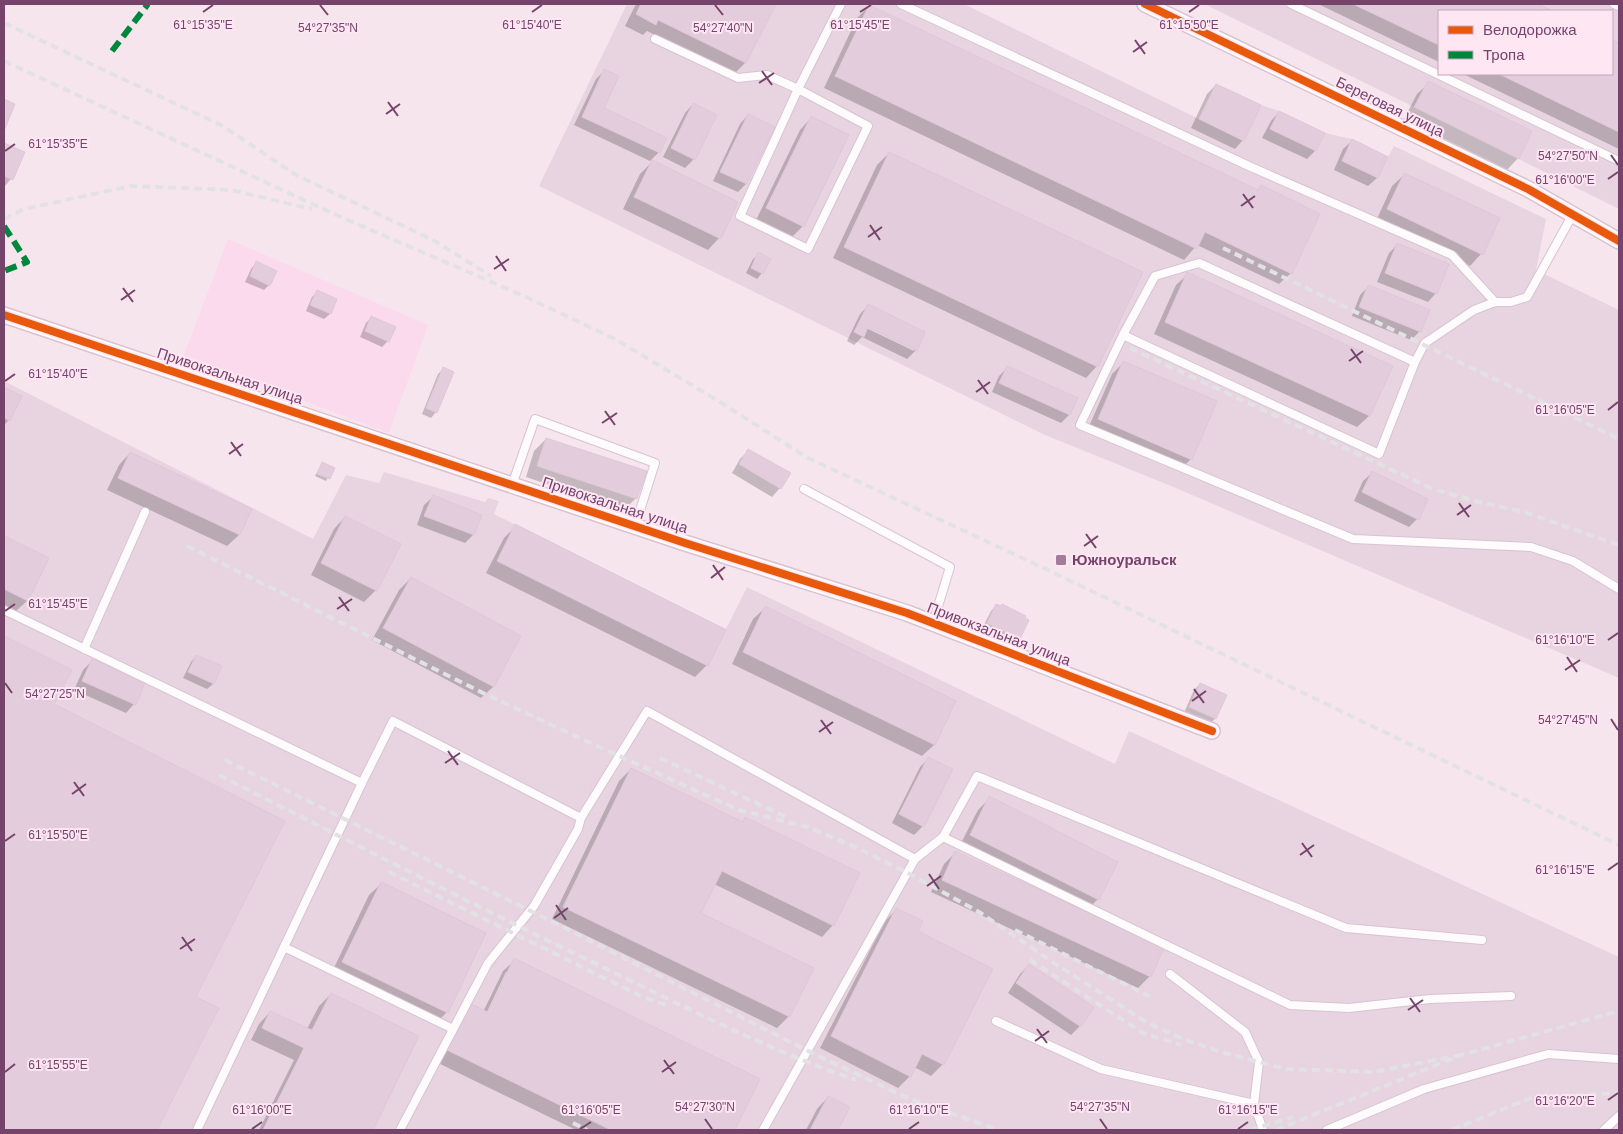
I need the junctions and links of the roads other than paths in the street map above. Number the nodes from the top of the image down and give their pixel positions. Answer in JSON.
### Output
{"nodes":[{"id":1,"x":841,"y":4,"type":"edge"},
{"id":2,"x":901,"y":4,"type":"edge"},
{"id":3,"x":1145,"y":4,"type":"edge"},
{"id":4,"x":1291,"y":4,"type":"edge"},
{"id":5,"x":1614,"y":4,"type":"edge"},
{"id":6,"x":1619,"y":6,"type":"edge"},
{"id":7,"x":655,"y":39,"type":"dead end"},
{"id":8,"x":1438,"y":74,"type":"edge"},
{"id":9,"x":1439,"y":75,"type":"edge"},
{"id":10,"x":798,"y":89,"type":"junction"},
{"id":11,"x":1619,"y":161,"type":"edge"},
{"id":12,"x":1573,"y":214,"type":"junction"},
{"id":13,"x":1619,"y":241,"type":"edge"},
{"id":14,"x":1495,"y":302,"type":"junction"},
{"id":15,"x":4,"y":315,"type":"edge"},
{"id":16,"x":1123,"y":335,"type":"junction"},
{"id":17,"x":1415,"y":362,"type":"junction"},
{"id":18,"x":512,"y":485,"type":"junction"},
{"id":19,"x":804,"y":489,"type":"dead end"},
{"id":20,"x":145,"y":512,"type":"dead end"},
{"id":21,"x":635,"y":526,"type":"junction"},
{"id":22,"x":1619,"y":589,"type":"edge"},
{"id":23,"x":4,"y":610,"type":"edge"},
{"id":24,"x":933,"y":623,"type":"junction"},
{"id":25,"x":84,"y":649,"type":"junction"},
{"id":26,"x":1212,"y":732,"type":"dead end"},
{"id":27,"x":362,"y":783,"type":"junction"},
{"id":28,"x":581,"y":818,"type":"junction"},
{"id":29,"x":943,"y":837,"type":"junction"},
{"id":30,"x":915,"y":859,"type":"junction"},
{"id":31,"x":1482,"y":940,"type":"dead end"},
{"id":32,"x":284,"y":947,"type":"junction"},
{"id":33,"x":1170,"y":974,"type":"dead end"},
{"id":34,"x":1511,"y":996,"type":"dead end"},
{"id":35,"x":996,"y":1021,"type":"dead end"},
{"id":36,"x":453,"y":1029,"type":"junction"},
{"id":37,"x":1619,"y":1059,"type":"edge"},
{"id":38,"x":1254,"y":1104,"type":"junction"},
{"id":39,"x":1619,"y":1116,"type":"edge"},
{"id":40,"x":197,"y":1130,"type":"edge"},
{"id":41,"x":400,"y":1130,"type":"edge"},
{"id":42,"x":763,"y":1130,"type":"edge"},
{"id":43,"x":1263,"y":1130,"type":"edge"},
{"id":44,"x":1327,"y":1130,"type":"edge"},
{"id":45,"x":1604,"y":1130,"type":"edge"}],
"edges":[{"from":1,"to":10,"type":"lane"},
{"from":2,"to":14,"type":"lane"},
{"from":3,"to":12,"type":"street","name":"Береговая улица"},
{"from":4,"to":8,"type":"lane"},
{"from":5,"to":6,"type":"lane"},
{"from":7,"to":10,"type":"lane"},
{"from":9,"to":11,"type":"lane"},
{"from":10,"to":10,"type":"lane"},
{"from":12,"to":13,"type":"street","name":"Береговая улица"},
{"from":12,"to":14,"type":"lane"},
{"from":14,"to":17,"type":"lane"},
{"from":15,"to":18,"type":"street","name":"Привокзальная улица"},
{"from":16,"to":17,"type":"lane"},
{"from":16,"to":17,"type":"lane"},
{"from":16,"to":22,"type":"lane"},
{"from":18,"to":21,"type":"street","name":"Привокзальная улица"},
{"from":18,"to":21,"type":"lane"},
{"from":19,"to":24,"type":"lane"},
{"from":20,"to":25,"type":"lane"},
{"from":21,"to":24,"type":"street","name":"Привокзальная улица"},
{"from":23,"to":25,"type":"lane"},
{"from":24,"to":26,"type":"street","name":"Привокзальная улица"},
{"from":25,"to":27,"type":"lane"},
{"from":27,"to":28,"type":"lane"},
{"from":27,"to":32,"type":"lane"},
{"from":28,"to":30,"type":"lane"},
{"from":28,"to":36,"type":"lane"},
{"from":29,"to":30,"type":"lane"},
{"from":29,"to":31,"type":"lane"},
{"from":29,"to":34,"type":"lane"},
{"from":30,"to":42,"type":"lane"},
{"from":32,"to":36,"type":"lane"},
{"from":32,"to":40,"type":"lane"},
{"from":33,"to":38,"type":"lane"},
{"from":35,"to":38,"type":"lane"},
{"from":36,"to":41,"type":"lane"},
{"from":37,"to":44,"type":"lane"},
{"from":38,"to":43,"type":"lane"},
{"from":39,"to":45,"type":"lane"}]}
